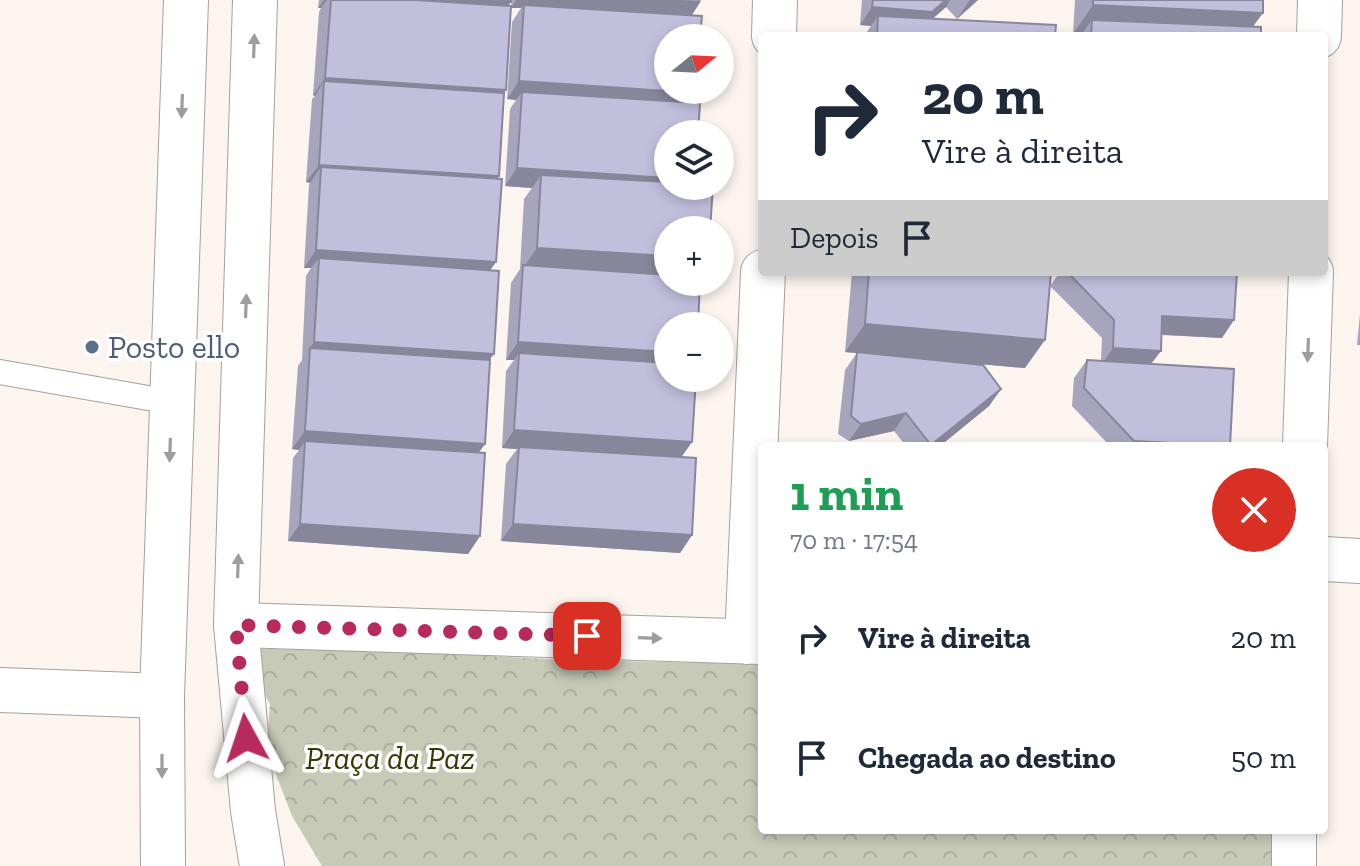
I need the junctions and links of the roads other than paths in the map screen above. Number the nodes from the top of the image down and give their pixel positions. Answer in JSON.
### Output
{"nodes":[{"id":1,"x":186,"y":0,"type":"edge"},
{"id":2,"x":255,"y":0,"type":"edge"},
{"id":3,"x":775,"y":0,"type":"edge"},
{"id":4,"x":1320,"y":0,"type":"edge"},
{"id":5,"x":774,"y":32,"type":"edge"},
{"id":6,"x":1319,"y":32,"type":"edge"},
{"id":7,"x":763,"y":276,"type":"edge"},
{"id":8,"x":1311,"y":276,"type":"edge"},
{"id":9,"x":0,"y":372,"type":"edge"},
{"id":10,"x":171,"y":402,"type":"junction"},
{"id":11,"x":759,"y":442,"type":"edge"},
{"id":12,"x":1305,"y":442,"type":"edge"},
{"id":13,"x":758,"y":478,"type":"edge"},
{"id":14,"x":1328,"y":559,"type":"edge"},
{"id":15,"x":1360,"y":561,"type":"edge"},
{"id":16,"x":236,"y":625,"type":"junction"},
{"id":17,"x":754,"y":642,"type":"edge"},
{"id":18,"x":0,"y":690,"type":"edge"},
{"id":19,"x":162,"y":696,"type":"junction"},
{"id":20,"x":1294,"y":834,"type":"edge"},
{"id":21,"x":163,"y":866,"type":"edge"},
{"id":22,"x":262,"y":866,"type":"edge"},
{"id":23,"x":1294,"y":866,"type":"edge"}],
"edges":[{"from":1,"to":10,"type":"main road","one_way":true},
{"from":16,"to":2,"type":"main road","one_way":true},
{"from":3,"to":5,"type":"main road"},
{"from":4,"to":6,"type":"main road"},
{"from":7,"to":11,"type":"main road"},
{"from":8,"to":12,"type":"main road","one_way":true},
{"from":9,"to":10,"type":"lane"},
{"from":10,"to":19,"type":"main road","one_way":true},
{"from":13,"to":17,"type":"main road"},
{"from":14,"to":15,"type":"main road"},
{"from":16,"to":17,"type":"main road","one_way":true},
{"from":16,"to":22,"type":"main road"},
{"from":18,"to":19,"type":"main road"},
{"from":19,"to":21,"type":"main road","one_way":true},
{"from":20,"to":23,"type":"main road"}]}
